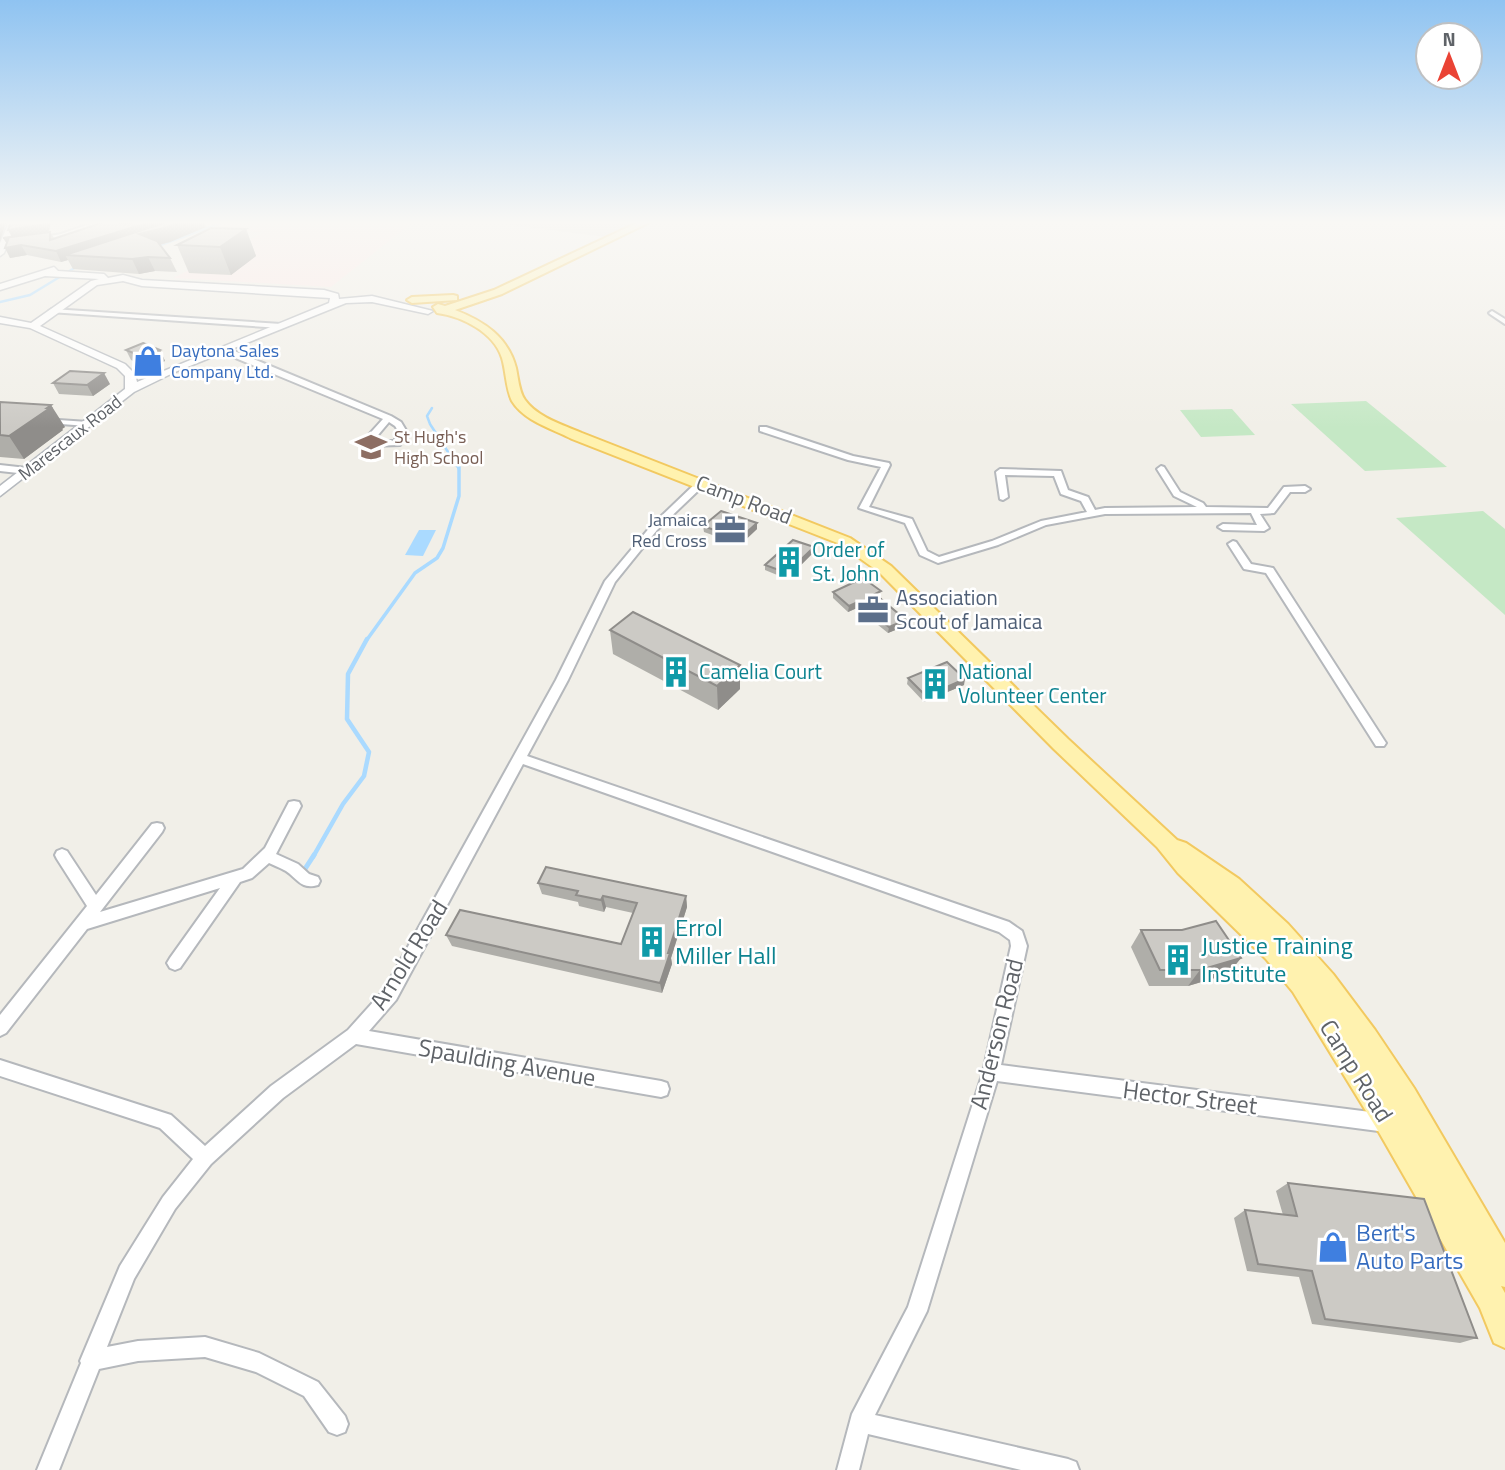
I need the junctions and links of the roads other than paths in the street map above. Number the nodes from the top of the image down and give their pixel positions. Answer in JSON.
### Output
{"nodes":[{"id":1,"x":82,"y":291,"type":"edge"},
{"id":2,"x":280,"y":291,"type":"edge"},
{"id":3,"x":338,"y":291,"type":"edge"},
{"id":4,"x":488,"y":291,"type":"edge"},
{"id":5,"x":498,"y":292,"type":"joint"},
{"id":6,"x":473,"y":295,"type":"junction"},
{"id":7,"x":412,"y":300,"type":"junction"},
{"id":8,"x":334,"y":303,"type":"junction"},
{"id":9,"x":436,"y":310,"type":"junction"},
{"id":10,"x":51,"y":311,"type":"junction"},
{"id":11,"x":1492,"y":313,"type":"dead end"},
{"id":12,"x":0,"y":320,"type":"edge"},
{"id":13,"x":1505,"y":322,"type":"edge"},
{"id":14,"x":476,"y":323,"type":"junction"},
{"id":15,"x":33,"y":326,"type":"junction"},
{"id":16,"x":281,"y":326,"type":"junction"},
{"id":17,"x":224,"y":350,"type":"junction"},
{"id":18,"x":171,"y":370,"type":"junction"},
{"id":19,"x":129,"y":372,"type":"junction"},
{"id":20,"x":130,"y":390,"type":"junction"},
{"id":21,"x":388,"y":418,"type":"dead end"},
{"id":22,"x":38,"y":421,"type":"edge"},
{"id":23,"x":88,"y":424,"type":"junction"},
{"id":24,"x":763,"y":429,"type":"dead end"},
{"id":25,"x":0,"y":468,"type":"edge"},
{"id":26,"x":1161,"y":470,"type":"dead end"},
{"id":27,"x":27,"y":471,"type":"junction"},
{"id":28,"x":701,"y":484,"type":"junction"},
{"id":29,"x":1305,"y":489,"type":"dead end"},
{"id":30,"x":0,"y":492,"type":"edge"},
{"id":31,"x":1003,"y":497,"type":"dead end"},
{"id":32,"x":1203,"y":510,"type":"junction"},
{"id":33,"x":1254,"y":510,"type":"junction"},
{"id":34,"x":1092,"y":514,"type":"junction"},
{"id":35,"x":1223,"y":527,"type":"dead end"},
{"id":36,"x":1233,"y":544,"type":"dead end"},
{"id":37,"x":1380,"y":743,"type":"dead end"},
{"id":38,"x":519,"y":758,"type":"junction"},
{"id":39,"x":294,"y":806,"type":"dead end"},
{"id":40,"x":157,"y":828,"type":"dead end"},
{"id":41,"x":1165,"y":841,"type":"junction"},
{"id":42,"x":62,"y":855,"type":"dead end"},
{"id":43,"x":267,"y":856,"type":"junction"},
{"id":44,"x":234,"y":880,"type":"junction"},
{"id":45,"x":313,"y":881,"type":"dead end"},
{"id":46,"x":95,"y":906,"type":"junction"},
{"id":47,"x":83,"y":923,"type":"junction"},
{"id":48,"x":175,"y":963,"type":"dead end"},
{"id":49,"x":0,"y":1028,"type":"edge"},
{"id":50,"x":354,"y":1036,"type":"junction"},
{"id":51,"x":0,"y":1068,"type":"edge"},
{"id":52,"x":991,"y":1072,"type":"junction"},
{"id":53,"x":661,"y":1089,"type":"dead end"},
{"id":54,"x":1390,"y":1124,"type":"junction"},
{"id":55,"x":205,"y":1158,"type":"junction"},
{"id":56,"x":1505,"y":1272,"type":"edge"},
{"id":57,"x":1505,"y":1332,"type":"edge"},
{"id":58,"x":90,"y":1361,"type":"junction"},
{"id":59,"x":860,"y":1422,"type":"junction"},
{"id":60,"x":337,"y":1424,"type":"dead end"},
{"id":61,"x":48,"y":1470,"type":"edge"},
{"id":62,"x":848,"y":1470,"type":"edge"},
{"id":63,"x":1068,"y":1470,"type":"edge"}],
"edges":[{"from":1,"to":10,"type":"main road"},
{"from":2,"to":8,"type":"main road"},
{"from":3,"to":7,"type":"main road"},
{"from":4,"to":6,"type":"main road"},
{"from":5,"to":9,"type":"main road"},
{"from":5,"to":14,"type":"main road"},
{"from":6,"to":7,"type":"main road"},
{"from":6,"to":9,"type":"main road"},
{"from":7,"to":9,"type":"main road"},
{"from":8,"to":9,"type":"main road"},
{"from":8,"to":16,"type":"main road","name":"Marescaux Road"},
{"from":9,"to":14,"type":"main road","name":"Camp Road"},
{"from":10,"to":15,"type":"main road"},
{"from":10,"to":16,"type":"street"},
{"from":11,"to":13,"type":"street"},
{"from":12,"to":15,"type":"main road"},
{"from":14,"to":28,"type":"main road","name":"Camp Road"},
{"from":15,"to":19,"type":"main road"},
{"from":16,"to":17,"type":"main road","name":"Marescaux Road"},
{"from":17,"to":18,"type":"main road","name":"Marescaux Road"},
{"from":17,"to":21,"type":"street"},
{"from":18,"to":19,"type":"main road"},
{"from":18,"to":20,"type":"main road","name":"Marescaux Road"},
{"from":19,"to":20,"type":"main road"},
{"from":20,"to":23,"type":"main road","name":"Marescaux Road"},
{"from":22,"to":23,"type":"street"},
{"from":23,"to":27,"type":"main road","name":"Marescaux Road"},
{"from":24,"to":34,"type":"street"},
{"from":25,"to":27,"type":"street"},
{"from":26,"to":32,"type":"street"},
{"from":27,"to":30,"type":"main road","name":"Marescaux Road"},
{"from":28,"to":38,"type":"street","name":"Arnold Road"},
{"from":28,"to":41,"type":"main road","name":"Camp Road"},
{"from":29,"to":33,"type":"street"},
{"from":31,"to":34,"type":"street"},
{"from":32,"to":33,"type":"street"},
{"from":32,"to":34,"type":"street"},
{"from":33,"to":35,"type":"street"},
{"from":36,"to":37,"type":"street"},
{"from":38,"to":50,"type":"street","name":"Arnold Road"},
{"from":38,"to":52,"type":"street","name":"Anderson Road"},
{"from":39,"to":43,"type":"street"},
{"from":40,"to":46,"type":"street"},
{"from":41,"to":54,"type":"main road","name":"Camp Road"},
{"from":41,"to":56,"type":"main road","name":"Camp Road"},
{"from":42,"to":46,"type":"street"},
{"from":43,"to":44,"type":"street"},
{"from":43,"to":45,"type":"street"},
{"from":44,"to":47,"type":"street"},
{"from":44,"to":48,"type":"street"},
{"from":46,"to":47,"type":"street"},
{"from":47,"to":49,"type":"street"},
{"from":50,"to":53,"type":"street","name":"Spaulding Avenue"},
{"from":50,"to":55,"type":"street","name":"Arnold Road"},
{"from":51,"to":55,"type":"street"},
{"from":52,"to":54,"type":"street","name":"Hector Street"},
{"from":52,"to":59,"type":"street","name":"Anderson Road"},
{"from":54,"to":57,"type":"main road","name":"Camp Road"},
{"from":55,"to":58,"type":"street","name":"Arnold Road"},
{"from":58,"to":60,"type":"street"},
{"from":58,"to":61,"type":"street","name":"Arnold Road"},
{"from":59,"to":62,"type":"street","name":"Anderson Road"},
{"from":59,"to":63,"type":"street"}]}
